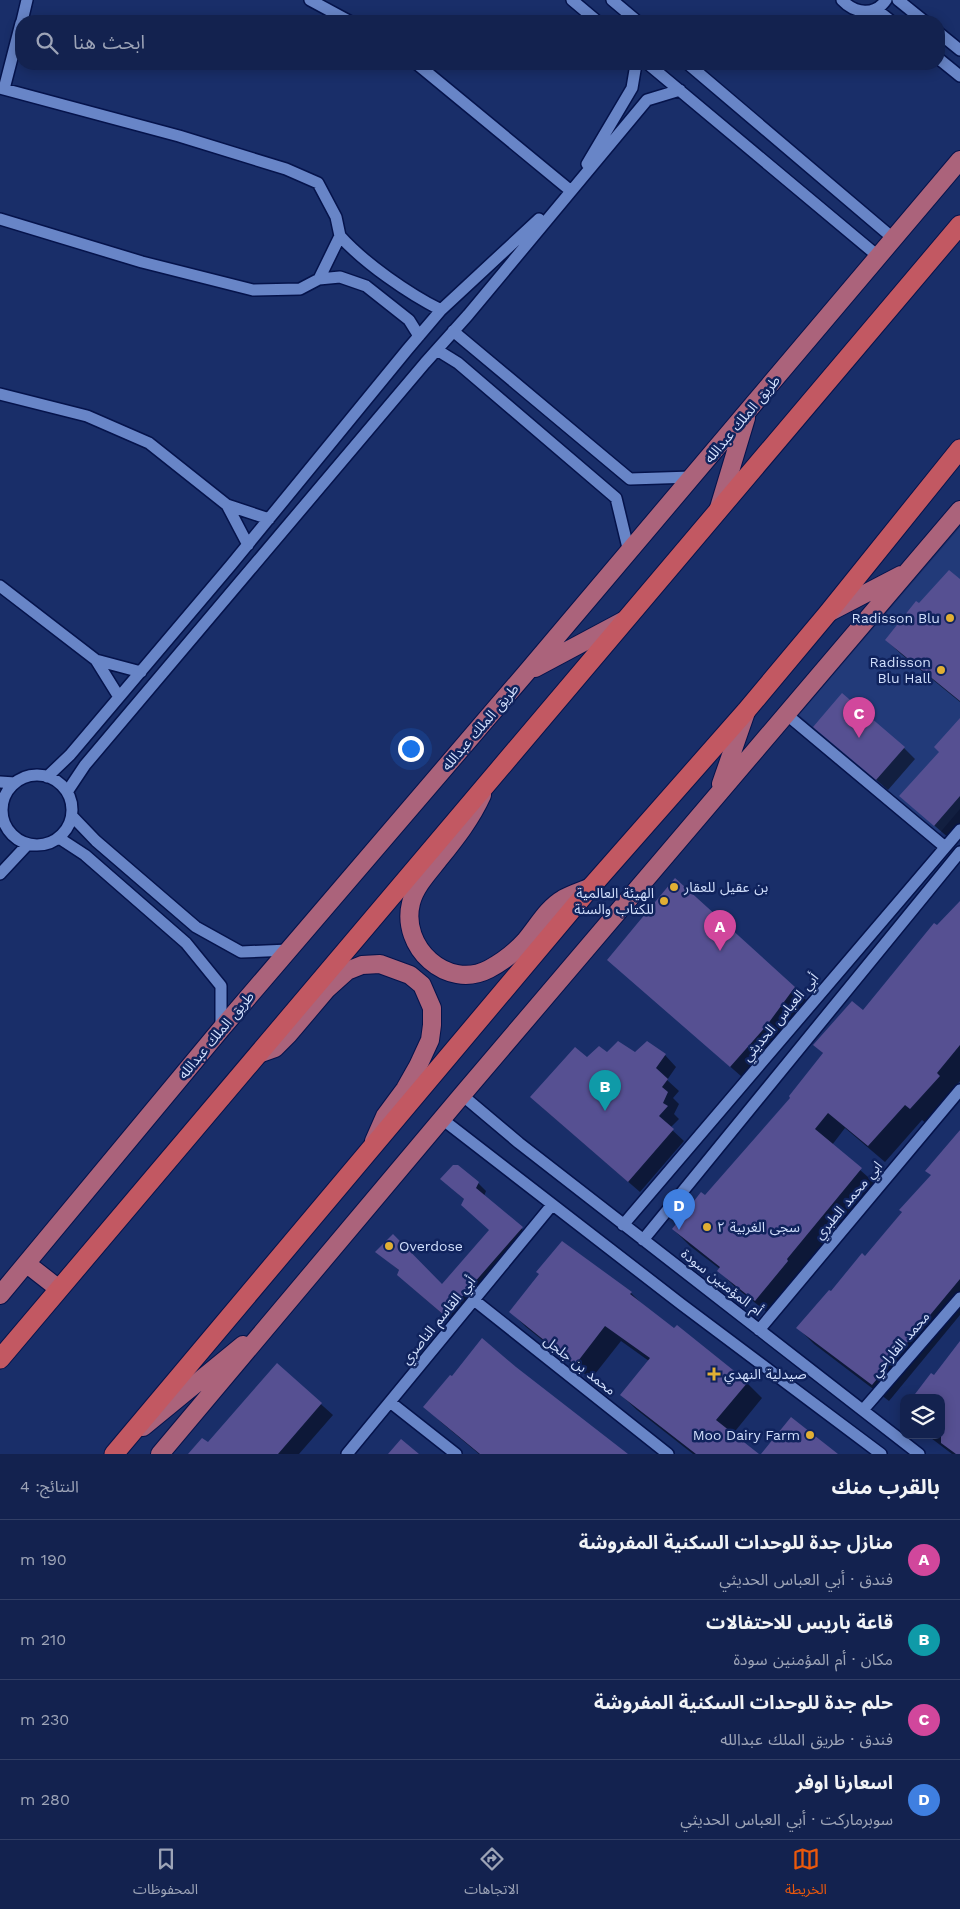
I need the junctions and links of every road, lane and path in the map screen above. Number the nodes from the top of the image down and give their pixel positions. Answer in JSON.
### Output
{"nodes":[{"id":1,"x":27,"y":0,"type":"edge"},
{"id":2,"x":310,"y":0,"type":"edge"},
{"id":3,"x":572,"y":0,"type":"edge"},
{"id":4,"x":612,"y":0,"type":"edge"},
{"id":5,"x":842,"y":0,"type":"edge"},
{"id":6,"x":886,"y":0,"type":"edge"},
{"id":7,"x":898,"y":0,"type":"edge"},
{"id":8,"x":877,"y":10,"type":"junction"},
{"id":9,"x":23,"y":15,"type":"edge"},
{"id":10,"x":338,"y":15,"type":"edge"},
{"id":11,"x":590,"y":15,"type":"edge"},
{"id":12,"x":630,"y":15,"type":"edge"},
{"id":13,"x":883,"y":15,"type":"edge"},
{"id":14,"x":917,"y":15,"type":"edge"},
{"id":15,"x":945,"y":38,"type":"edge"},
{"id":16,"x":15,"y":43,"type":"edge"},
{"id":17,"x":960,"y":50,"type":"edge"},
{"id":18,"x":945,"y":64,"type":"edge"},
{"id":19,"x":424,"y":70,"type":"edge"},
{"id":20,"x":635,"y":70,"type":"edge"},
{"id":21,"x":655,"y":70,"type":"edge"},
{"id":22,"x":695,"y":70,"type":"edge"},
{"id":23,"x":960,"y":76,"type":"edge"},
{"id":24,"x":2,"y":89,"type":"edge"},
{"id":25,"x":680,"y":90,"type":"junction"},
{"id":26,"x":960,"y":160,"type":"edge"},
{"id":27,"x":571,"y":191,"type":"junction"},
{"id":28,"x":0,"y":219,"type":"edge"},
{"id":29,"x":960,"y":225,"type":"edge"},
{"id":30,"x":340,"y":236,"type":"junction"},
{"id":31,"x":894,"y":239,"type":"junction"},
{"id":32,"x":879,"y":257,"type":"junction"},
{"id":33,"x":319,"y":279,"type":"junction"},
{"id":34,"x":441,"y":310,"type":"junction"},
{"id":35,"x":453,"y":332,"type":"junction"},
{"id":36,"x":419,"y":336,"type":"junction"},
{"id":37,"x":437,"y":350,"type":"junction"},
{"id":38,"x":0,"y":394,"type":"edge"},
{"id":39,"x":749,"y":411,"type":"junction"},
{"id":40,"x":960,"y":449,"type":"edge"},
{"id":41,"x":692,"y":477,"type":"junction"},
{"id":42,"x":227,"y":505,"type":"junction"},
{"id":43,"x":960,"y":510,"type":"edge"},
{"id":44,"x":718,"y":511,"type":"junction"},
{"id":45,"x":269,"y":519,"type":"junction"},
{"id":46,"x":248,"y":545,"type":"junction"},
{"id":47,"x":629,"y":552,"type":"junction"},
{"id":48,"x":908,"y":571,"type":"junction"},
{"id":49,"x":0,"y":586,"type":"edge"},
{"id":50,"x":828,"y":613,"type":"junction"},
{"id":51,"x":626,"y":620,"type":"junction"},
{"id":52,"x":96,"y":660,"type":"junction"},
{"id":53,"x":141,"y":672,"type":"junction"},
{"id":54,"x":526,"y":673,"type":"junction"},
{"id":55,"x":120,"y":697,"type":"junction"},
{"id":56,"x":746,"y":710,"type":"junction"},
{"id":57,"x":786,"y":714,"type":"junction"},
{"id":58,"x":47,"y":777,"type":"junction"},
{"id":59,"x":0,"y":782,"type":"edge"},
{"id":60,"x":15,"y":784,"type":"junction"},
{"id":61,"x":487,"y":784,"type":"junction"},
{"id":62,"x":67,"y":792,"type":"junction"},
{"id":63,"x":718,"y":794,"type":"junction"},
{"id":64,"x":1,"y":813,"type":"edge"},
{"id":65,"x":72,"y":816,"type":"junction"},
{"id":66,"x":960,"y":830,"type":"edge"},
{"id":67,"x":4,"y":834,"type":"edge"},
{"id":68,"x":60,"y":838,"type":"junction"},
{"id":69,"x":28,"y":844,"type":"junction"},
{"id":70,"x":945,"y":847,"type":"junction"},
{"id":71,"x":960,"y":852,"type":"edge"},
{"id":72,"x":0,"y":874,"type":"edge"},
{"id":73,"x":591,"y":887,"type":"junction"},
{"id":74,"x":289,"y":950,"type":"junction"},
{"id":75,"x":221,"y":1029,"type":"junction"},
{"id":76,"x":257,"y":1055,"type":"junction"},
{"id":77,"x":960,"y":1090,"type":"edge"},
{"id":78,"x":462,"y":1095,"type":"junction"},
{"id":79,"x":442,"y":1120,"type":"junction"},
{"id":80,"x":372,"y":1146,"type":"junction"},
{"id":81,"x":552,"y":1204,"type":"junction"},
{"id":82,"x":623,"y":1225,"type":"junction"},
{"id":83,"x":643,"y":1240,"type":"junction"},
{"id":84,"x":27,"y":1264,"type":"junction"},
{"id":85,"x":59,"y":1289,"type":"junction"},
{"id":86,"x":0,"y":1295,"type":"edge"},
{"id":87,"x":474,"y":1300,"type":"junction"},
{"id":88,"x":959,"y":1302,"type":"edge"},
{"id":89,"x":278,"y":1316,"type":"junction"},
{"id":90,"x":759,"y":1330,"type":"junction"},
{"id":91,"x":0,"y":1358,"type":"edge"},
{"id":92,"x":390,"y":1402,"type":"junction"},
{"id":93,"x":863,"y":1410,"type":"junction"},
{"id":94,"x":118,"y":1450,"type":"edge"},
{"id":95,"x":160,"y":1454,"type":"edge"},
{"id":96,"x":347,"y":1454,"type":"edge"},
{"id":97,"x":456,"y":1454,"type":"edge"},
{"id":98,"x":668,"y":1454,"type":"edge"},
{"id":99,"x":881,"y":1454,"type":"edge"},
{"id":100,"x":919,"y":1454,"type":"edge"}],
"edges":[{"from":1,"to":9,"type":"street"},
{"from":2,"to":10,"type":"street"},
{"from":3,"to":11,"type":"street"},
{"from":4,"to":12,"type":"street"},
{"from":5,"to":8,"type":"street"},
{"from":6,"to":8,"type":"street"},
{"from":7,"to":14,"type":"street"},
{"from":8,"to":13,"type":"street"},
{"from":15,"to":17,"type":"street"},
{"from":16,"to":24,"type":"street"},
{"from":18,"to":23,"type":"street"},
{"from":19,"to":27,"type":"street"},
{"from":20,"to":27,"type":"street"},
{"from":21,"to":25,"type":"street"},
{"from":22,"to":31,"type":"street"},
{"from":24,"to":30,"type":"street"},
{"from":25,"to":32,"type":"street"},
{"from":25,"to":35,"type":"street"},
{"from":26,"to":31,"type":"main road","name":"طريق الملك عبدالله"},
{"from":27,"to":34,"type":"street"},
{"from":28,"to":33,"type":"street"},
{"from":29,"to":44,"type":"highway"},
{"from":30,"to":33,"type":"street"},
{"from":30,"to":34,"type":"street"},
{"from":31,"to":32,"type":"main road","name":"طريق الملك عبدالله"},
{"from":32,"to":39,"type":"main road","name":"طريق الملك عبدالله"},
{"from":33,"to":36,"type":"street"},
{"from":34,"to":36,"type":"street"},
{"from":35,"to":37,"type":"street"},
{"from":35,"to":41,"type":"street"},
{"from":36,"to":45,"type":"street"},
{"from":37,"to":47,"type":"street"},
{"from":37,"to":62,"type":"street"},
{"from":38,"to":42,"type":"street"},
{"from":39,"to":41,"type":"main road","name":"طريق الملك عبدالله"},
{"from":39,"to":44,"type":"main road"},
{"from":40,"to":50,"type":"highway"},
{"from":41,"to":47,"type":"main road","name":"طريق الملك عبدالله"},
{"from":42,"to":45,"type":"street"},
{"from":42,"to":46,"type":"street"},
{"from":43,"to":48,"type":"main road"},
{"from":44,"to":51,"type":"highway"},
{"from":45,"to":46,"type":"street"},
{"from":46,"to":53,"type":"street"},
{"from":47,"to":54,"type":"main road","name":"طريق الملك عبدالله"},
{"from":48,"to":50,"type":"main road"},
{"from":48,"to":57,"type":"main road"},
{"from":49,"to":52,"type":"street"},
{"from":50,"to":56,"type":"highway"},
{"from":51,"to":54,"type":"main road"},
{"from":51,"to":61,"type":"highway"},
{"from":52,"to":53,"type":"street"},
{"from":52,"to":55,"type":"street"},
{"from":53,"to":55,"type":"street"},
{"from":54,"to":74,"type":"main road","name":"طريق الملك عبدالله"},
{"from":55,"to":58,"type":"street"},
{"from":56,"to":63,"type":"main road"},
{"from":56,"to":73,"type":"highway"},
{"from":57,"to":63,"type":"main road"},
{"from":57,"to":70,"type":"street"},
{"from":58,"to":60,"type":"street"},
{"from":58,"to":62,"type":"street"},
{"from":59,"to":60,"type":"street"},
{"from":60,"to":64,"type":"street"},
{"from":61,"to":73,"type":"main road"},
{"from":61,"to":76,"type":"highway"},
{"from":62,"to":65,"type":"street"},
{"from":63,"to":78,"type":"main road"},
{"from":64,"to":67,"type":"street"},
{"from":65,"to":68,"type":"street"},
{"from":65,"to":74,"type":"street"},
{"from":66,"to":70,"type":"street","name":"أبي العباس الحديثي"},
{"from":67,"to":69,"type":"street"},
{"from":68,"to":69,"type":"street"},
{"from":68,"to":75,"type":"street"},
{"from":69,"to":72,"type":"street"},
{"from":70,"to":82,"type":"street","name":"أبي العباس الحديثي"},
{"from":71,"to":83,"type":"street"},
{"from":73,"to":80,"type":"highway"},
{"from":74,"to":75,"type":"main road","name":"طريق الملك عبدالله"},
{"from":75,"to":84,"type":"main road","name":"طريق الملك عبدالله"},
{"from":76,"to":80,"type":"main road"},
{"from":76,"to":85,"type":"highway"},
{"from":77,"to":90,"type":"street","name":"ابي محمد الطبري"},
{"from":78,"to":79,"type":"main road"},
{"from":78,"to":82,"type":"street","name":"أم المؤمنين سودة"},
{"from":79,"to":81,"type":"street"},
{"from":79,"to":89,"type":"main road"},
{"from":80,"to":94,"type":"highway"},
{"from":81,"to":87,"type":"street","name":"أبي القاسم الناصري"},
{"from":81,"to":99,"type":"street"},
{"from":82,"to":83,"type":"street","name":"أم المؤمنين سودة"},
{"from":83,"to":90,"type":"street","name":"أم المؤمنين سودة"},
{"from":84,"to":85,"type":"main road"},
{"from":84,"to":86,"type":"main road","name":"طريق الملك عبدالله"},
{"from":85,"to":91,"type":"highway"},
{"from":87,"to":92,"type":"street","name":"أبي القاسم الناصري"},
{"from":87,"to":98,"type":"street","name":"محمد بن جلجل"},
{"from":88,"to":93,"type":"street","name":"محمد القاراحي"},
{"from":89,"to":94,"type":"main road"},
{"from":89,"to":95,"type":"main road"},
{"from":90,"to":93,"type":"street","name":"أم المؤمنين سودة"},
{"from":92,"to":96,"type":"street","name":"أبي القاسم الناصري"},
{"from":92,"to":97,"type":"street"},
{"from":93,"to":100,"type":"street","name":"أم المؤمنين سودة"}]}
